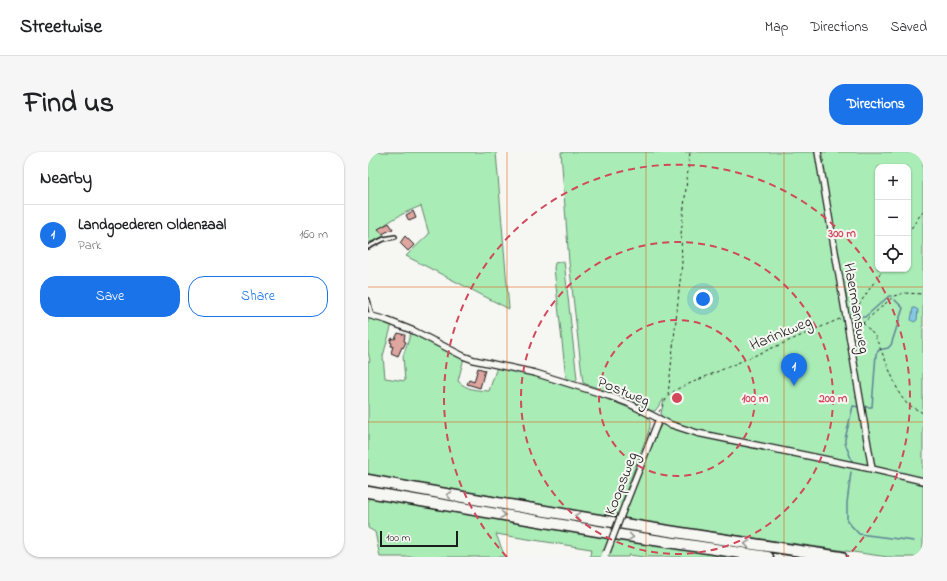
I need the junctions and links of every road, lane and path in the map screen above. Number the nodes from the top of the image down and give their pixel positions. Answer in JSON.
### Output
{"nodes":[{"id":1,"x":690,"y":152,"type":"edge"},
{"id":2,"x":818,"y":152,"type":"edge"},
{"id":3,"x":923,"y":211,"type":"edge"},
{"id":4,"x":911,"y":229,"type":"edge"},
{"id":5,"x":395,"y":238,"type":"dead end"},
{"id":6,"x":368,"y":247,"type":"edge"},
{"id":7,"x":881,"y":272,"type":"edge"},
{"id":8,"x":923,"y":294,"type":"edge"},
{"id":9,"x":368,"y":300,"type":"edge"},
{"id":10,"x":370,"y":315,"type":"edge"},
{"id":11,"x":848,"y":316,"type":"junction"},
{"id":12,"x":863,"y":323,"type":"junction"},
{"id":13,"x":668,"y":396,"type":"junction"},
{"id":14,"x":923,"y":413,"type":"edge"},
{"id":15,"x":658,"y":418,"type":"junction"},
{"id":16,"x":872,"y":469,"type":"junction"},
{"id":17,"x":368,"y":480,"type":"edge"},
{"id":18,"x":923,"y":481,"type":"edge"},
{"id":19,"x":368,"y":492,"type":"edge"},
{"id":20,"x":606,"y":554,"type":"edge"},
{"id":21,"x":768,"y":557,"type":"edge"},
{"id":22,"x":841,"y":557,"type":"edge"}],
"edges":[{"from":1,"to":13,"type":"path"},
{"from":2,"to":11,"type":"street","name":"Haermansweg"},
{"from":3,"to":4,"type":"path"},
{"from":5,"to":6,"type":"lane"},
{"from":7,"to":11,"type":"path","name":"Harinkweg"},
{"from":8,"to":12,"type":"path"},
{"from":9,"to":10,"type":"lane"},
{"from":10,"to":15,"type":"street","name":"Postweg"},
{"from":11,"to":12,"type":"path"},
{"from":11,"to":13,"type":"path","name":"Harinkweg"},
{"from":11,"to":16,"type":"street","name":"Haermansweg"},
{"from":12,"to":14,"type":"path"},
{"from":13,"to":15,"type":"path"},
{"from":15,"to":16,"type":"street","name":"Postweg"},
{"from":15,"to":20,"type":"street","name":"Koopsweg","bridge":true},
{"from":16,"to":18,"type":"street","name":"Postweg"},
{"from":22,"to":17,"type":"highway","one_way":true},
{"from":19,"to":21,"type":"highway","one_way":true}]}
